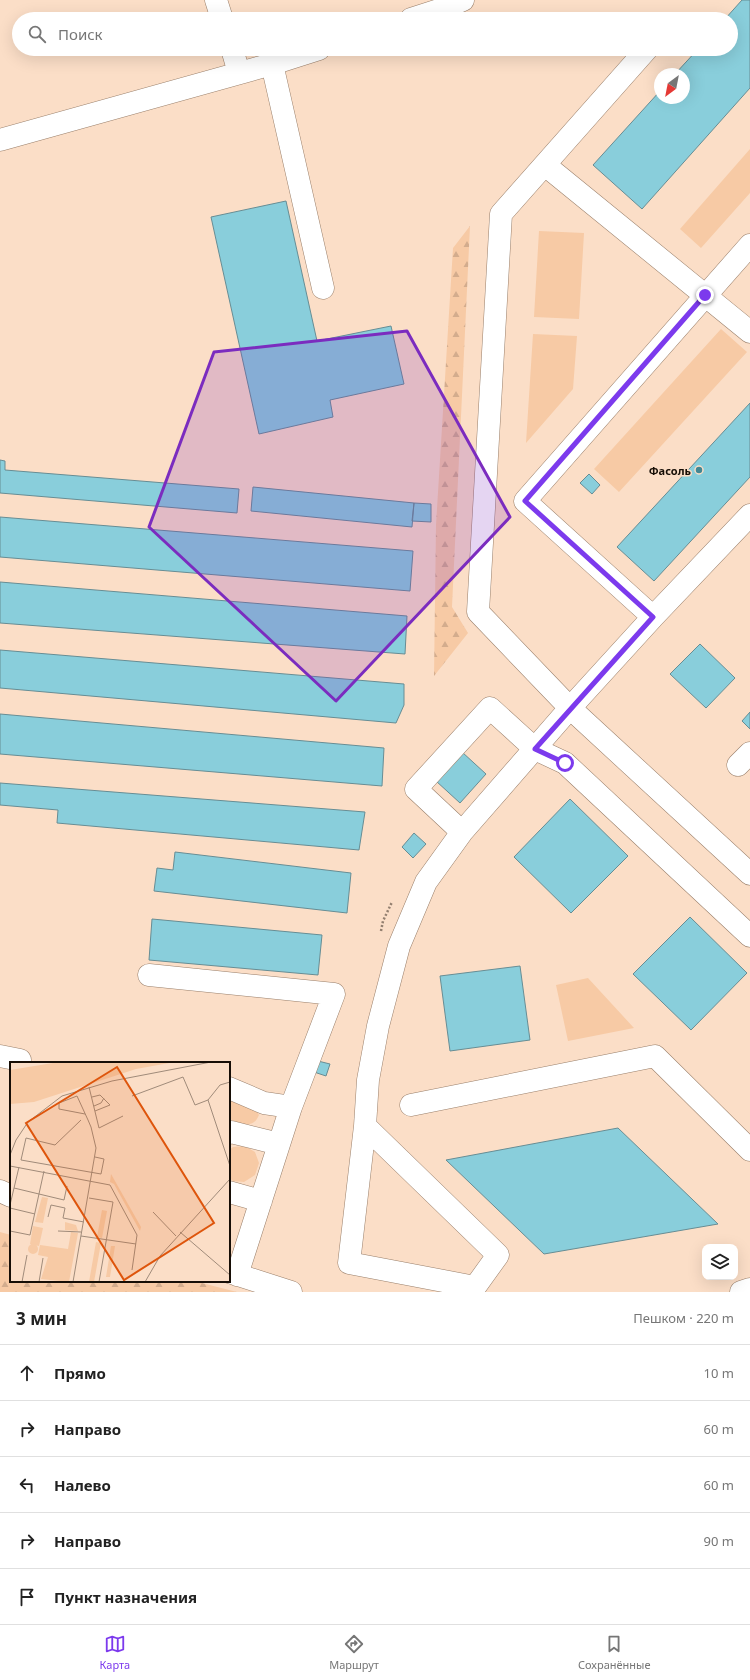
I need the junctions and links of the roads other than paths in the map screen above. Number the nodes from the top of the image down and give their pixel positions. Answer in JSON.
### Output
{"nodes":[{"id":1,"x":216,"y":0,"type":"edge"},
{"id":2,"x":463,"y":0,"type":"edge"},
{"id":3,"x":220,"y":12,"type":"edge"},
{"id":4,"x":433,"y":12,"type":"edge"},
{"id":5,"x":234,"y":56,"type":"edge"},
{"id":6,"x":297,"y":56,"type":"edge"},
{"id":7,"x":641,"y":56,"type":"edge"},
{"id":8,"x":272,"y":64,"type":"junction"},
{"id":9,"x":239,"y":73,"type":"junction"},
{"id":10,"x":0,"y":140,"type":"edge"},
{"id":11,"x":545,"y":165,"type":"junction"},
{"id":12,"x":750,"y":245,"type":"edge"},
{"id":13,"x":323,"y":288,"type":"dead end"},
{"id":14,"x":705,"y":295,"type":"junction"},
{"id":15,"x":750,"y":332,"type":"edge"},
{"id":16,"x":750,"y":515,"type":"edge"},
{"id":17,"x":653,"y":617,"type":"junction"},
{"id":18,"x":570,"y":708,"type":"junction"},
{"id":19,"x":535,"y":749,"type":"junction"},
{"id":20,"x":462,"y":832,"type":"junction"},
{"id":21,"x":750,"y":874,"type":"edge"},
{"id":22,"x":750,"y":936,"type":"edge"},
{"id":23,"x":149,"y":975,"type":"dead end"},
{"id":24,"x":230,"y":1088,"type":"edge"},
{"id":25,"x":411,"y":1105,"type":"dead end"},
{"id":26,"x":291,"y":1107,"type":"junction"},
{"id":27,"x":365,"y":1126,"type":"junction"},
{"id":28,"x":230,"y":1132,"type":"edge"},
{"id":29,"x":279,"y":1144,"type":"junction"},
{"id":30,"x":750,"y":1150,"type":"edge"},
{"id":31,"x":0,"y":1192,"type":"edge"},
{"id":32,"x":230,"y":1192,"type":"edge"},
{"id":33,"x":10,"y":1196,"type":"edge"},
{"id":34,"x":261,"y":1201,"type":"junction"},
{"id":35,"x":233,"y":1273,"type":"edge"},
{"id":36,"x":750,"y":1289,"type":"edge"},
{"id":37,"x":291,"y":1292,"type":"edge"},
{"id":38,"x":741,"y":1292,"type":"edge"}],
"edges":[{"from":1,"to":3,"type":"street"},
{"from":2,"to":4,"type":"street"},
{"from":5,"to":9,"type":"street"},
{"from":6,"to":8,"type":"street"},
{"from":7,"to":11,"type":"street"},
{"from":8,"to":9,"type":"street"},
{"from":8,"to":13,"type":"street"},
{"from":9,"to":10,"type":"street"},
{"from":11,"to":14,"type":"street"},
{"from":11,"to":18,"type":"street"},
{"from":12,"to":14,"type":"street"},
{"from":14,"to":15,"type":"street"},
{"from":14,"to":17,"type":"street"},
{"from":16,"to":17,"type":"street"},
{"from":17,"to":18,"type":"street"},
{"from":18,"to":19,"type":"street"},
{"from":18,"to":21,"type":"street"},
{"from":19,"to":20,"type":"street"},
{"from":19,"to":20,"type":"street"},
{"from":19,"to":22,"type":"street"},
{"from":20,"to":27,"type":"street"},
{"from":23,"to":26,"type":"street"},
{"from":24,"to":26,"type":"street"},
{"from":25,"to":30,"type":"street"},
{"from":26,"to":29,"type":"street"},
{"from":27,"to":27,"type":"street"},
{"from":28,"to":29,"type":"street"},
{"from":29,"to":34,"type":"street"},
{"from":31,"to":33,"type":"street"},
{"from":32,"to":34,"type":"street"},
{"from":34,"to":35,"type":"street"},
{"from":35,"to":37,"type":"street"},
{"from":36,"to":38,"type":"street"}]}
